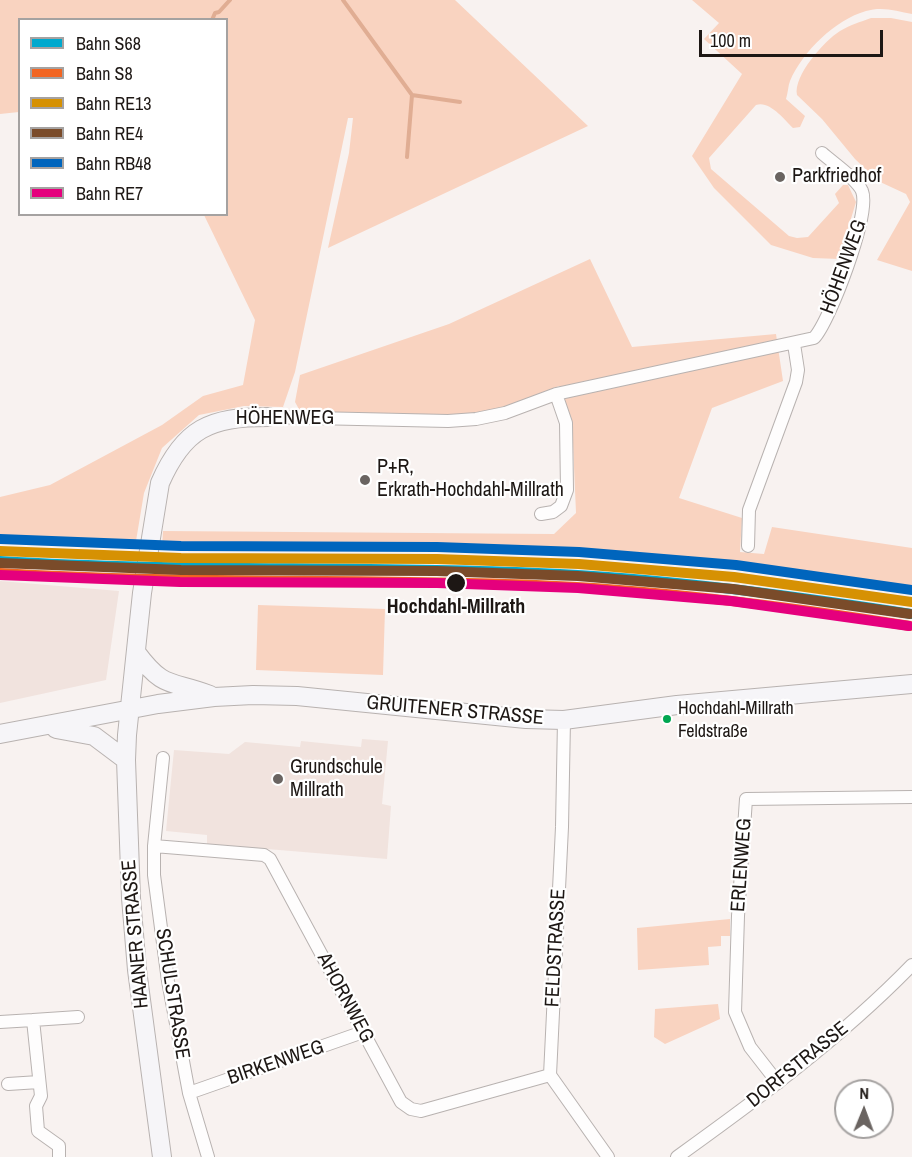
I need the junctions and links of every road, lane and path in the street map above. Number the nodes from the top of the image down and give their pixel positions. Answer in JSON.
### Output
{"nodes":[{"id":1,"x":822,"y":153,"type":"dead end"},
{"id":2,"x":794,"y":344,"type":"junction"},
{"id":3,"x":556,"y":394,"type":"junction"},
{"id":4,"x":268,"y":417,"type":"joint"},
{"id":5,"x":541,"y":514,"type":"dead end"},
{"id":6,"x":748,"y":546,"type":"dead end"},
{"id":7,"x":136,"y":652,"type":"junction"},
{"id":8,"x":912,"y":684,"type":"edge"},
{"id":9,"x":214,"y":697,"type":"junction"},
{"id":10,"x":131,"y":710,"type":"junction"},
{"id":11,"x":564,"y":720,"type":"junction"},
{"id":12,"x":48,"y":727,"type":"junction"},
{"id":13,"x":0,"y":734,"type":"edge"},
{"id":14,"x":163,"y":758,"type":"dead end"},
{"id":15,"x":126,"y":760,"type":"junction"},
{"id":16,"x":912,"y":797,"type":"edge"},
{"id":17,"x":154,"y":846,"type":"junction"},
{"id":18,"x":912,"y":965,"type":"edge"},
{"id":19,"x":78,"y":1017,"type":"dead end"},
{"id":20,"x":33,"y":1020,"type":"junction"},
{"id":21,"x":0,"y":1022,"type":"edge"},
{"id":22,"x":363,"y":1032,"type":"junction"},
{"id":23,"x":550,"y":1075,"type":"junction"},
{"id":24,"x":39,"y":1082,"type":"junction"},
{"id":25,"x":778,"y":1083,"type":"junction"},
{"id":26,"x":8,"y":1084,"type":"dead end"},
{"id":27,"x":189,"y":1093,"type":"junction"},
{"id":28,"x":59,"y":1157,"type":"edge"},
{"id":29,"x":162,"y":1157,"type":"edge"},
{"id":30,"x":208,"y":1157,"type":"edge"},
{"id":31,"x":608,"y":1157,"type":"edge"},
{"id":32,"x":677,"y":1157,"type":"edge"}],
"edges":[{"from":1,"to":2,"type":"street","name":"HÖHENWEG"},
{"from":2,"to":3,"type":"street","name":"HÖHENWEG"},
{"from":2,"to":6,"type":"street"},
{"from":3,"to":4,"type":"street","name":"HÖHENWEG"},
{"from":3,"to":5,"type":"street"},
{"from":4,"to":7,"type":"main road","name":"HÖHENWEG"},
{"from":7,"to":9,"type":"main road"},
{"from":7,"to":10,"type":"main road","name":"HÖHENWEG"},
{"from":8,"to":11,"type":"main road","name":"GRUITENER STRASSE"},
{"from":9,"to":10,"type":"main road","name":"GRUITENER STRASSE"},
{"from":9,"to":11,"type":"main road","name":"GRUITENER STRASSE"},
{"from":10,"to":12,"type":"main road","name":"GRUITENER STRASSE"},
{"from":10,"to":15,"type":"main road","name":"HAANER STRASSE"},
{"from":11,"to":23,"type":"street","name":"FELDSTRASSE"},
{"from":12,"to":13,"type":"main road","name":"GRUITENER STRASSE"},
{"from":12,"to":15,"type":"main road"},
{"from":14,"to":17,"type":"street","name":"SCHULSTRASSE"},
{"from":15,"to":29,"type":"main road","name":"HAANER STRASSE"},
{"from":16,"to":25,"type":"street","name":"ERLENWEG"},
{"from":17,"to":22,"type":"street","name":"AHORNWEG"},
{"from":17,"to":27,"type":"street","name":"SCHULSTRASSE"},
{"from":18,"to":25,"type":"street","name":"DORFSTRASSE"},
{"from":19,"to":20,"type":"street"},
{"from":20,"to":21,"type":"street"},
{"from":20,"to":24,"type":"street"},
{"from":22,"to":23,"type":"street","name":"AHORNWEG"},
{"from":22,"to":27,"type":"street","name":"BIRKENWEG"},
{"from":23,"to":31,"type":"street"},
{"from":24,"to":26,"type":"street"},
{"from":24,"to":28,"type":"street"},
{"from":25,"to":32,"type":"street","name":"DORFSTRASSE"},
{"from":27,"to":30,"type":"street","name":"SCHULSTRASSE"}]}
